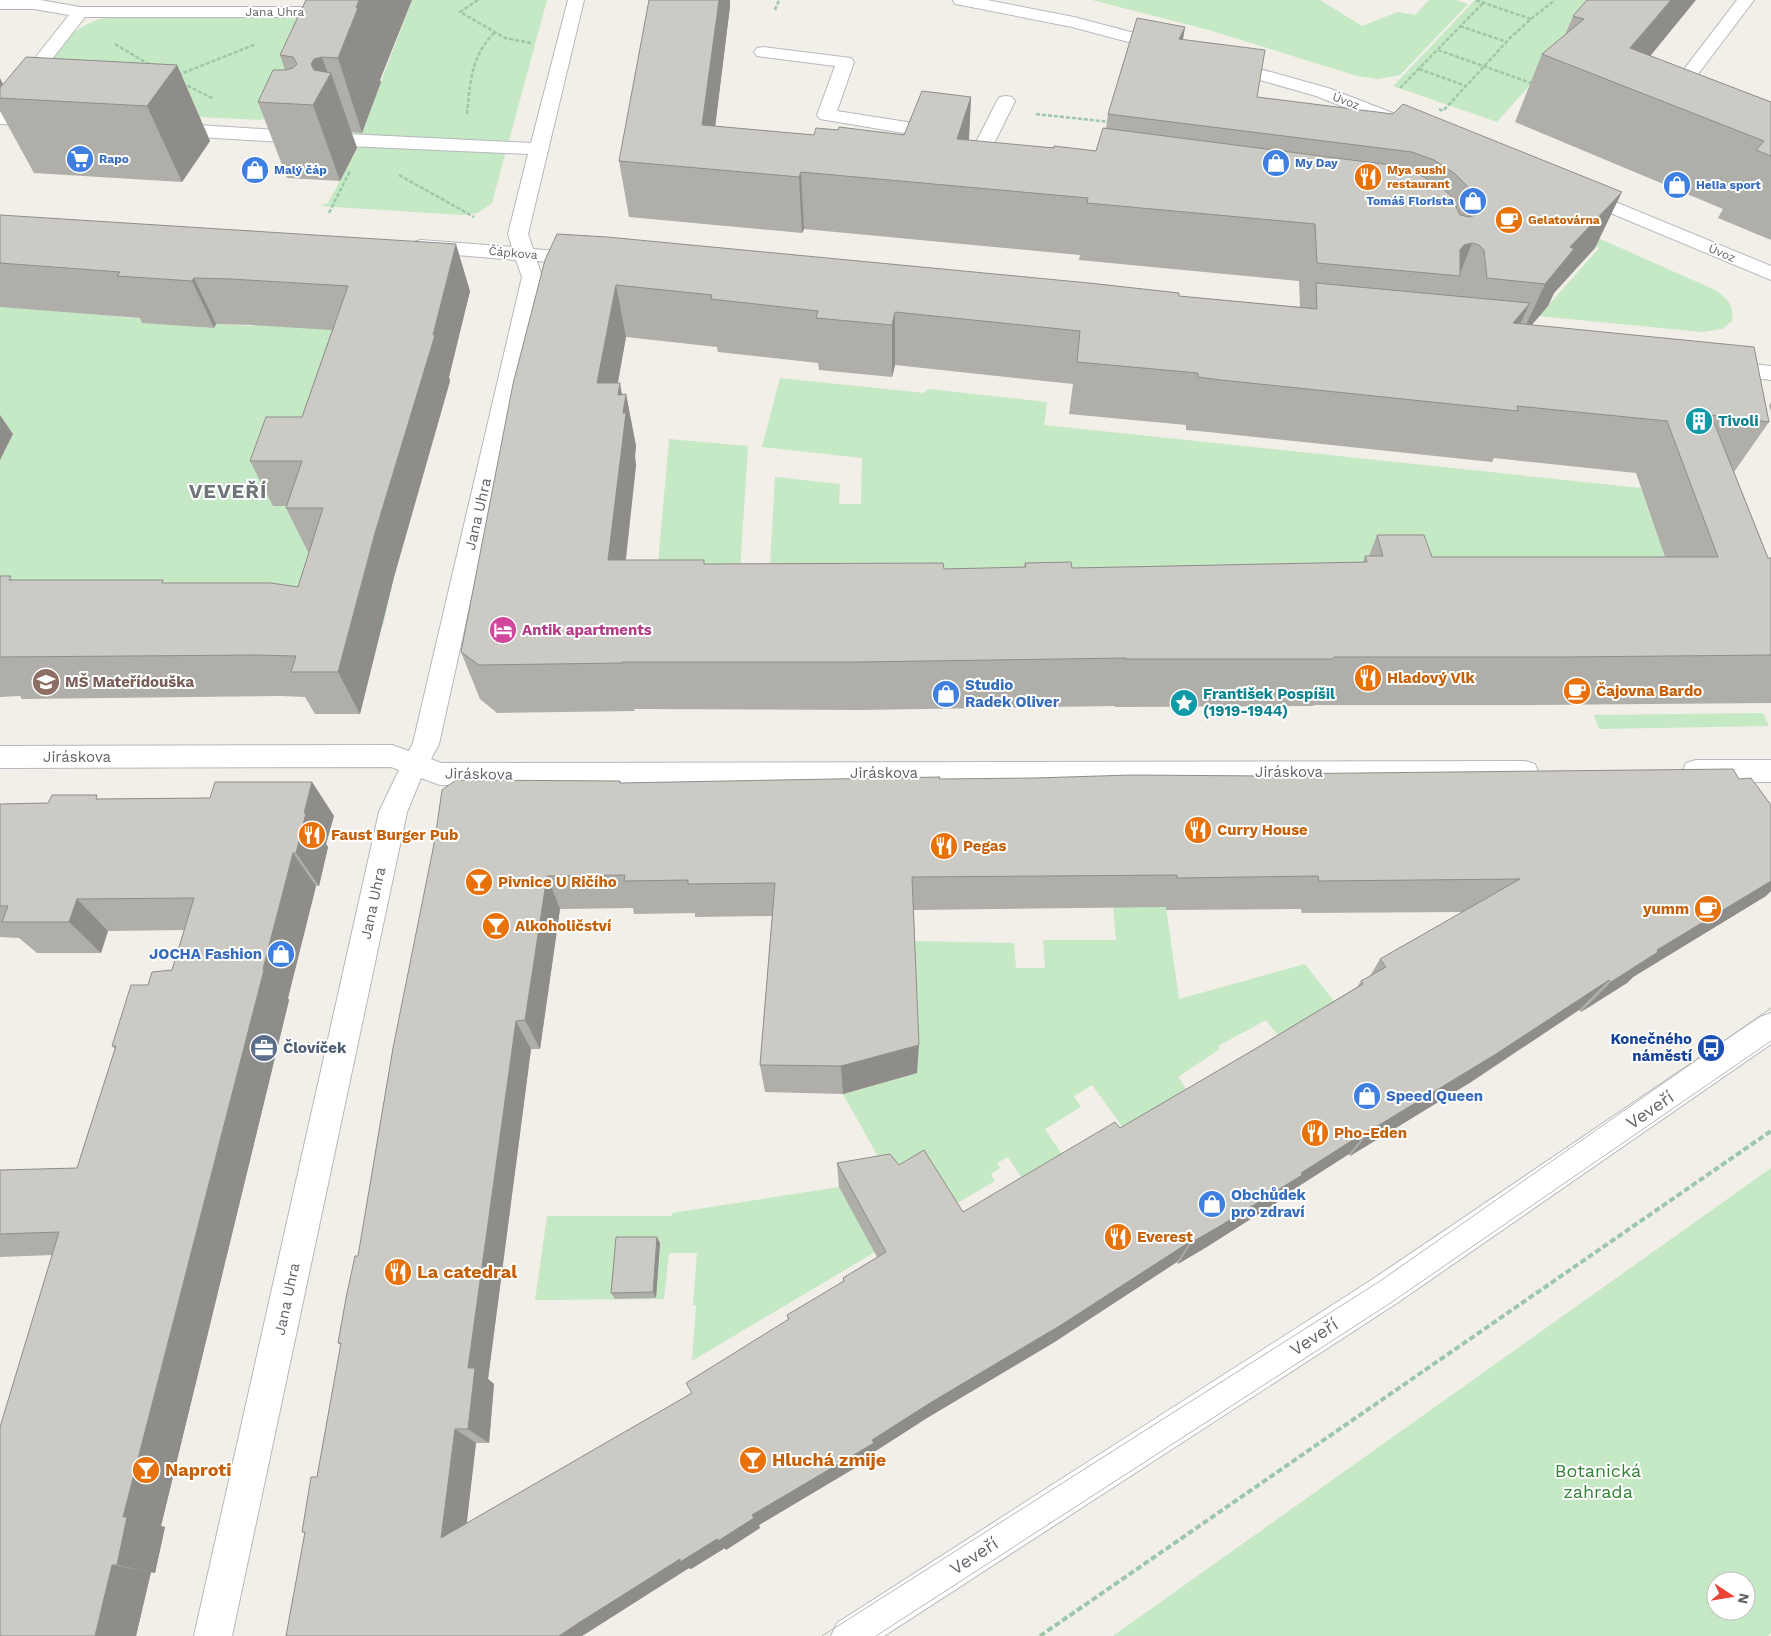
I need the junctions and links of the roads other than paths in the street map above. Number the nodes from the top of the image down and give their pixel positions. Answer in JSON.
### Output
{"nodes":[{"id":1,"x":576,"y":0,"type":"edge"},
{"id":2,"x":961,"y":0,"type":"edge"},
{"id":3,"x":1746,"y":0,"type":"edge"},
{"id":4,"x":0,"y":4,"type":"edge"},
{"id":5,"x":80,"y":12,"type":"junction"},
{"id":6,"x":327,"y":30,"type":"edge"},
{"id":7,"x":1180,"y":51,"type":"edge"},
{"id":8,"x":763,"y":52,"type":"dead end"},
{"id":9,"x":1209,"y":59,"type":"edge"},
{"id":10,"x":301,"y":92,"type":"edge"},
{"id":11,"x":1004,"y":105,"type":"road end"},
{"id":12,"x":1656,"y":118,"type":"edge"},
{"id":13,"x":3,"y":120,"type":"edge"},
{"id":14,"x":56,"y":121,"type":"edge"},
{"id":15,"x":152,"y":128,"type":"edge"},
{"id":16,"x":1430,"y":134,"type":"edge"},
{"id":17,"x":971,"y":138,"type":"junction"},
{"id":18,"x":358,"y":145,"type":"road end"},
{"id":19,"x":539,"y":149,"type":"junction"},
{"id":20,"x":1004,"y":166,"type":"edge"},
{"id":21,"x":1562,"y":186,"type":"edge"},
{"id":22,"x":405,"y":244,"type":"edge"},
{"id":23,"x":524,"y":253,"type":"junction"},
{"id":24,"x":601,"y":260,"type":"edge"},
{"id":25,"x":1771,"y":274,"type":"edge"},
{"id":26,"x":1703,"y":366,"type":"edge"},
{"id":27,"x":1771,"y":372,"type":"edge"},
{"id":28,"x":0,"y":757,"type":"edge"},
{"id":29,"x":416,"y":764,"type":"junction"},
{"id":30,"x":1671,"y":771,"type":"edge"},
{"id":31,"x":1771,"y":771,"type":"edge"},
{"id":32,"x":1552,"y":772,"type":"edge"},
{"id":33,"x":1771,"y":1027,"type":"edge"},
{"id":34,"x":213,"y":1636,"type":"edge"},
{"id":35,"x":850,"y":1636,"type":"edge"}],
"edges":[{"from":1,"to":19,"type":"street","name":"Jana Uhra"},
{"from":2,"to":7,"type":"street"},
{"from":3,"to":12,"type":"street"},
{"from":4,"to":5,"type":"street","name":"Jana Uhra"},
{"from":5,"to":6,"type":"street","name":"Jana Uhra"},
{"from":5,"to":13,"type":"street"},
{"from":8,"to":17,"type":"street"},
{"from":9,"to":16,"type":"street","name":"Úvoz"},
{"from":10,"to":15,"type":"street"},
{"from":11,"to":17,"type":"street"},
{"from":13,"to":14,"type":"street"},
{"from":17,"to":20,"type":"street"},
{"from":18,"to":19,"type":"street"},
{"from":19,"to":23,"type":"street","name":"Jana Uhra"},
{"from":21,"to":25,"type":"street","name":"Úvoz"},
{"from":22,"to":23,"type":"street","name":"Čápkova"},
{"from":23,"to":24,"type":"street","name":"Čápkova"},
{"from":23,"to":29,"type":"street","name":"Jana Uhra"},
{"from":26,"to":27,"type":"street"},
{"from":28,"to":29,"type":"street","name":"Jiráskova"},
{"from":29,"to":32,"type":"street","name":"Jiráskova"},
{"from":29,"to":34,"type":"street","name":"Jana Uhra"},
{"from":30,"to":31,"type":"street"},
{"from":33,"to":35,"type":"street","name":"Veveří"}]}
